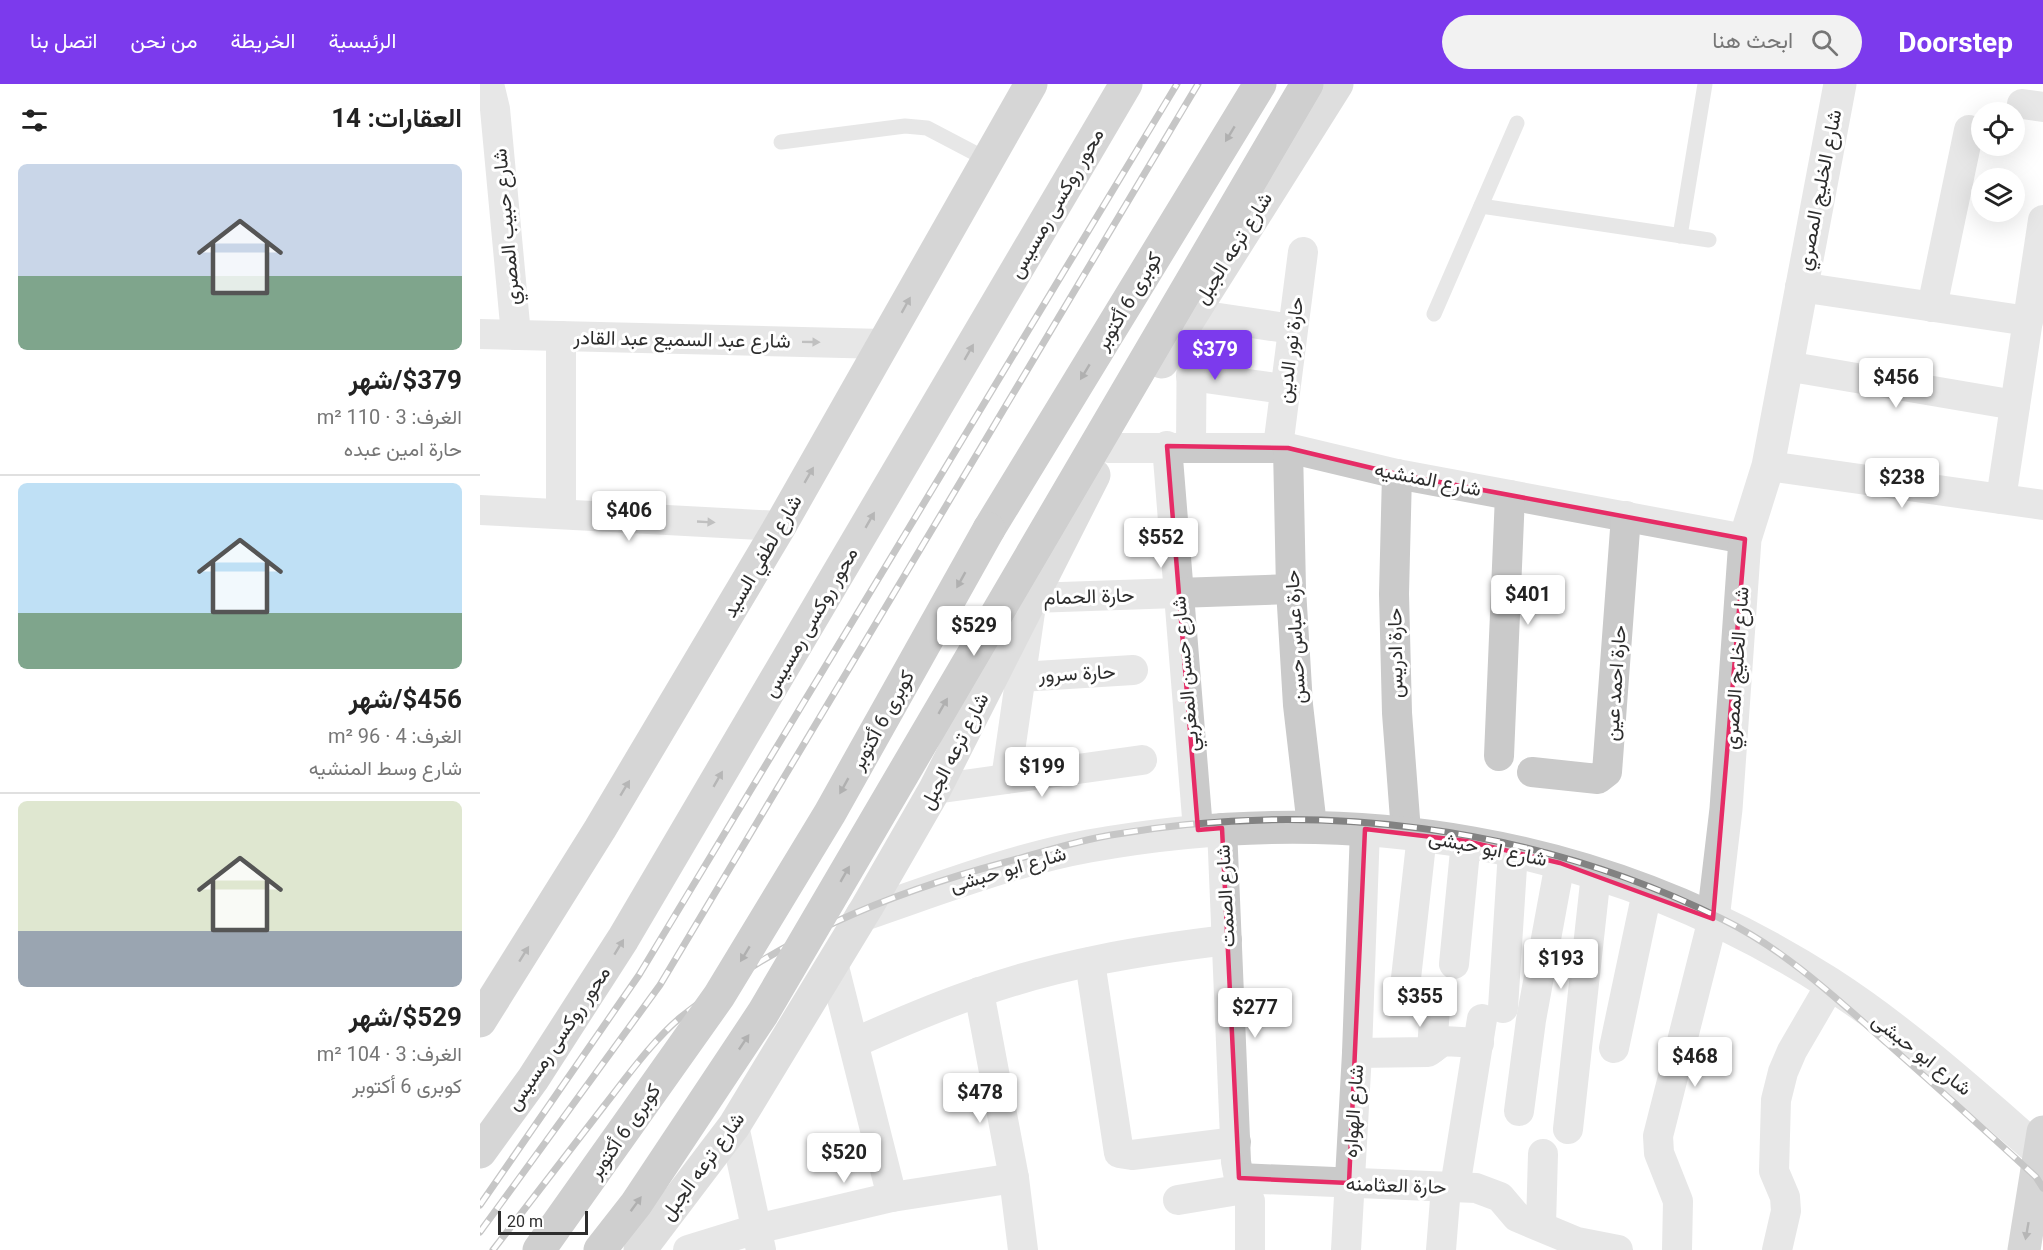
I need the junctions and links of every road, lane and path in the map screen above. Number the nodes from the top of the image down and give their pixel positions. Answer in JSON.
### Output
{"nodes":[{"id":1,"x":489,"y":84,"type":"edge"},
{"id":2,"x":1031,"y":84,"type":"edge"},
{"id":3,"x":1126,"y":84,"type":"edge"},
{"id":4,"x":1260,"y":84,"type":"edge"},
{"id":5,"x":1307,"y":84,"type":"edge"},
{"id":6,"x":1337,"y":84,"type":"edge"},
{"id":7,"x":1705,"y":84,"type":"edge"},
{"id":8,"x":1840,"y":84,"type":"edge"},
{"id":9,"x":1517,"y":123,"type":"dead end"},
{"id":10,"x":1969,"y":130,"type":"dead end"},
{"id":11,"x":781,"y":142,"type":"dead end"},
{"id":12,"x":988,"y":160,"type":"junction"},
{"id":13,"x":1481,"y":206,"type":"junction"},
{"id":14,"x":2043,"y":220,"type":"edge"},
{"id":15,"x":1680,"y":236,"type":"junction"},
{"id":16,"x":1709,"y":240,"type":"dead end"},
{"id":17,"x":1303,"y":252,"type":"dead end"},
{"id":18,"x":1800,"y":287,"type":"junction"},
{"id":19,"x":2038,"y":290,"type":"edge"},
{"id":20,"x":1932,"y":307,"type":"junction"},
{"id":21,"x":1192,"y":314,"type":"junction"},
{"id":22,"x":1434,"y":314,"type":"dead end"},
{"id":23,"x":2028,"y":321,"type":"junction"},
{"id":24,"x":1292,"y":328,"type":"junction"},
{"id":25,"x":480,"y":334,"type":"edge"},
{"id":26,"x":516,"y":335,"type":"junction"},
{"id":27,"x":561,"y":336,"type":"junction"},
{"id":28,"x":884,"y":344,"type":"junction"},
{"id":29,"x":1786,"y":366,"type":"junction"},
{"id":30,"x":1191,"y":376,"type":"junction"},
{"id":31,"x":1284,"y":389,"type":"junction"},
{"id":32,"x":2015,"y":405,"type":"junction"},
{"id":33,"x":1179,"y":446,"type":"junction"},
{"id":34,"x":1283,"y":447,"type":"junction"},
{"id":35,"x":1108,"y":448,"type":"junction"},
{"id":36,"x":1768,"y":466,"type":"junction"},
{"id":37,"x":1397,"y":474,"type":"junction"},
{"id":38,"x":1510,"y":495,"type":"junction"},
{"id":39,"x":2001,"y":499,"type":"junction"},
{"id":40,"x":2043,"y":505,"type":"edge"},
{"id":41,"x":480,"y":510,"type":"edge"},
{"id":42,"x":561,"y":514,"type":"junction"},
{"id":43,"x":1626,"y":516,"type":"junction"},
{"id":44,"x":780,"y":526,"type":"junction"},
{"id":45,"x":1745,"y":539,"type":"junction"},
{"id":46,"x":1291,"y":589,"type":"junction"},
{"id":47,"x":1178,"y":593,"type":"junction"},
{"id":48,"x":1032,"y":598,"type":"junction"},
{"id":49,"x":1133,"y":670,"type":"dead end"},
{"id":50,"x":1020,"y":677,"type":"junction"},
{"id":51,"x":1499,"y":756,"type":"dead end"},
{"id":52,"x":1142,"y":760,"type":"dead end"},
{"id":53,"x":1532,"y":772,"type":"dead end"},
{"id":54,"x":1006,"y":779,"type":"junction"},
{"id":55,"x":936,"y":789,"type":"junction"},
{"id":56,"x":1312,"y":826,"type":"junction"},
{"id":57,"x":1210,"y":829,"type":"junction"},
{"id":58,"x":1365,"y":829,"type":"junction"},
{"id":59,"x":1414,"y":833,"type":"junction"},
{"id":60,"x":1466,"y":841,"type":"junction"},
{"id":61,"x":1513,"y":851,"type":"junction"},
{"id":62,"x":1560,"y":863,"type":"junction"},
{"id":63,"x":1596,"y":874,"type":"junction"},
{"id":64,"x":1647,"y":892,"type":"junction"},
{"id":65,"x":862,"y":915,"type":"junction"},
{"id":66,"x":1713,"y":919,"type":"junction"},
{"id":67,"x":1227,"y":940,"type":"junction"},
{"id":68,"x":1090,"y":962,"type":"junction"},
{"id":69,"x":833,"y":963,"type":"junction"},
{"id":70,"x":1454,"y":964,"type":"dead end"},
{"id":71,"x":1831,"y":984,"type":"junction"},
{"id":72,"x":491,"y":985,"type":"edge"},
{"id":73,"x":979,"y":992,"type":"junction"},
{"id":74,"x":1404,"y":996,"type":"dead end"},
{"id":75,"x":1435,"y":1008,"type":"dead end"},
{"id":76,"x":480,"y":1021,"type":"edge"},
{"id":77,"x":1488,"y":1023,"type":"junction"},
{"id":78,"x":854,"y":1043,"type":"junction"},
{"id":79,"x":1614,"y":1048,"type":"dead end"},
{"id":80,"x":1432,"y":1049,"type":"junction"},
{"id":81,"x":1357,"y":1053,"type":"junction"},
{"id":82,"x":1519,"y":1111,"type":"dead end"},
{"id":83,"x":734,"y":1126,"type":"junction"},
{"id":84,"x":1568,"y":1129,"type":"dead end"},
{"id":85,"x":1236,"y":1142,"type":"junction"},
{"id":86,"x":2041,"y":1142,"type":"edge"},
{"id":87,"x":480,"y":1152,"type":"edge"},
{"id":88,"x":1543,"y":1154,"type":"dead end"},
{"id":89,"x":1014,"y":1178,"type":"junction"},
{"id":90,"x":1349,"y":1183,"type":"junction"},
{"id":91,"x":1242,"y":1184,"type":"junction"},
{"id":92,"x":1451,"y":1187,"type":"junction"},
{"id":93,"x":2039,"y":1190,"type":"edge"},
{"id":94,"x":892,"y":1197,"type":"junction"},
{"id":95,"x":1178,"y":1200,"type":"dead end"},
{"id":96,"x":1541,"y":1225,"type":"junction"},
{"id":97,"x":758,"y":1240,"type":"edge"},
{"id":98,"x":539,"y":1250,"type":"edge"},
{"id":99,"x":600,"y":1250,"type":"edge"},
{"id":100,"x":640,"y":1250,"type":"edge"},
{"id":101,"x":688,"y":1250,"type":"edge"},
{"id":102,"x":1023,"y":1250,"type":"edge"},
{"id":103,"x":1250,"y":1250,"type":"edge"},
{"id":104,"x":1346,"y":1250,"type":"edge"},
{"id":105,"x":1441,"y":1250,"type":"edge"},
{"id":106,"x":1610,"y":1250,"type":"edge"},
{"id":107,"x":1677,"y":1250,"type":"edge"},
{"id":108,"x":1777,"y":1250,"type":"edge"},
{"id":109,"x":2024,"y":1250,"type":"edge"}],
"edges":[{"from":1,"to":26,"type":"street","name":"شارع حبيب المصري"},
{"from":2,"to":12,"type":"main road","name":"شارع لطفي السيد"},
{"from":87,"to":3,"type":"main road","name":"محور روكسى رمسيس","one_way":true},
{"from":4,"to":98,"type":"highway","name":"كوبرى 6 أكتوبر","one_way":true,"bridge":true},
{"from":99,"to":5,"type":"highway","one_way":true,"bridge":true},
{"from":6,"to":21,"type":"main road","name":"شارع ترعه الجبل"},
{"from":7,"to":15,"type":"lane"},
{"from":8,"to":18,"type":"street","name":"شارع الخليج المصري"},
{"from":9,"to":13,"type":"lane"},
{"from":10,"to":20,"type":"street"},
{"from":11,"to":12,"type":"lane"},
{"from":28,"to":12,"type":"main road","name":"شارع لطفي السيد","one_way":true},
{"from":13,"to":15,"type":"lane"},
{"from":13,"to":22,"type":"lane"},
{"from":14,"to":19,"type":"street"},
{"from":15,"to":16,"type":"lane"},
{"from":17,"to":24,"type":"street","name":"حارة نور الدين"},
{"from":18,"to":20,"type":"street"},
{"from":18,"to":29,"type":"street","name":"شارع الخليج المصري"},
{"from":19,"to":23,"type":"street"},
{"from":20,"to":23,"type":"street"},
{"from":21,"to":24,"type":"street"},
{"from":21,"to":30,"type":"street","name":"شارع حسن المغربي"},
{"from":21,"to":35,"type":"main road","name":"شارع ترعه الجبل"},
{"from":23,"to":32,"type":"street"},
{"from":24,"to":31,"type":"street","name":"حارة نور الدين"},
{"from":25,"to":26,"type":"street","name":"شارع عبد السميع عبد القادر"},
{"from":26,"to":27,"type":"street","name":"شارع عبد السميع عبد القادر"},
{"from":27,"to":28,"type":"street","name":"شارع عبد السميع عبد القادر","one_way":true},
{"from":27,"to":42,"type":"street"},
{"from":44,"to":28,"type":"main road","name":"شارع لطفي السيد","one_way":true},
{"from":29,"to":32,"type":"street"},
{"from":29,"to":36,"type":"street","name":"شارع الخليج المصري"},
{"from":30,"to":31,"type":"street"},
{"from":30,"to":33,"type":"street","name":"شارع حسن المغربي"},
{"from":31,"to":34,"type":"street","name":"حارة نور الدين"},
{"from":32,"to":39,"type":"street"},
{"from":33,"to":34,"type":"street","name":"شارع المنشيه"},
{"from":33,"to":35,"type":"street","name":"شارع المنشيه"},
{"from":33,"to":47,"type":"street","name":"شارع حسن المغربي"},
{"from":34,"to":37,"type":"street","name":"شارع المنشيه"},
{"from":34,"to":46,"type":"street","name":"حارة عباس حسن"},
{"from":35,"to":48,"type":"main road","name":"شارع ترعه الجبل"},
{"from":36,"to":39,"type":"street"},
{"from":36,"to":45,"type":"street","name":"شارع الخليج المصري"},
{"from":37,"to":38,"type":"street","name":"شارع المنشيه"},
{"from":37,"to":59,"type":"street","name":"حارة ادريس"},
{"from":38,"to":43,"type":"street","name":"شارع المنشيه"},
{"from":38,"to":51,"type":"street"},
{"from":39,"to":40,"type":"street"},
{"from":41,"to":42,"type":"street"},
{"from":42,"to":44,"type":"street","one_way":true},
{"from":43,"to":45,"type":"street","name":"شارع المنشيه"},
{"from":43,"to":53,"type":"street","name":"حارة احمد عين"},
{"from":72,"to":44,"type":"main road","name":"شارع لطفي السيد","one_way":true},
{"from":45,"to":66,"type":"street","name":"شارع الخليج المصري"},
{"from":46,"to":47,"type":"street","name":"حارة الحمام"},
{"from":46,"to":56,"type":"street","name":"حارة عباس حسن"},
{"from":47,"to":48,"type":"street","name":"حارة الحمام"},
{"from":47,"to":57,"type":"street","name":"شارع حسن المغربي"},
{"from":48,"to":50,"type":"street"},
{"from":48,"to":55,"type":"main road","name":"شارع ترعه الجبل"},
{"from":49,"to":50,"type":"street","name":"حارة سرور"},
{"from":50,"to":54,"type":"street"},
{"from":52,"to":54,"type":"street"},
{"from":54,"to":55,"type":"street"},
{"from":55,"to":65,"type":"main road","name":"شارع ترعه الجبل"},
{"from":56,"to":57,"type":"street","name":"شارع ابو حبشى"},
{"from":56,"to":58,"type":"street","name":"شارع ابو حبشى"},
{"from":57,"to":65,"type":"street","name":"شارع ابو حبشى"},
{"from":57,"to":67,"type":"street","name":"شارع الصمت"},
{"from":58,"to":59,"type":"street","name":"شارع ابو حبشى"},
{"from":58,"to":81,"type":"street","name":"شارع الهواره"},
{"from":59,"to":60,"type":"street","name":"شارع ابو حبشى"},
{"from":59,"to":74,"type":"street","name":"حارة ادريس"},
{"from":60,"to":61,"type":"street","name":"شارع ابو حبشى"},
{"from":60,"to":70,"type":"street"},
{"from":61,"to":62,"type":"street","name":"شارع ابو حبشى"},
{"from":61,"to":77,"type":"street"},
{"from":62,"to":63,"type":"street","name":"شارع ابو حبشى"},
{"from":62,"to":82,"type":"street"},
{"from":63,"to":64,"type":"street","name":"شارع ابو حبشى"},
{"from":63,"to":84,"type":"street"},
{"from":64,"to":66,"type":"street","name":"شارع ابو حبشى"},
{"from":64,"to":79,"type":"street"},
{"from":65,"to":69,"type":"main road","name":"شارع ترعه الجبل"},
{"from":66,"to":71,"type":"street","name":"شارع ابو حبشى"},
{"from":66,"to":107,"type":"street","name":"شارع الخليج المصري"},
{"from":67,"to":68,"type":"street"},
{"from":67,"to":85,"type":"street","name":"شارع الصمت"},
{"from":68,"to":73,"type":"street"},
{"from":68,"to":85,"type":"street"},
{"from":69,"to":78,"type":"street"},
{"from":69,"to":83,"type":"main road","name":"شارع ترعه الجبل"},
{"from":71,"to":86,"type":"street","name":"شارع ابو حبشى"},
{"from":71,"to":108,"type":"street"},
{"from":72,"to":76,"type":"main road","name":"شارع لطفي السيد"},
{"from":73,"to":78,"type":"street"},
{"from":73,"to":89,"type":"street"},
{"from":75,"to":80,"type":"street"},
{"from":77,"to":80,"type":"street"},
{"from":77,"to":92,"type":"street"},
{"from":78,"to":94,"type":"street"},
{"from":80,"to":81,"type":"street"},
{"from":81,"to":90,"type":"street","name":"شارع الهواره"},
{"from":83,"to":97,"type":"street"},
{"from":83,"to":100,"type":"main road","name":"شارع ترعه الجبل"},
{"from":85,"to":91,"type":"street","name":"شارع الصمت"},
{"from":86,"to":93,"type":"main road"},
{"from":88,"to":96,"type":"street"},
{"from":89,"to":94,"type":"street"},
{"from":89,"to":102,"type":"street"},
{"from":90,"to":91,"type":"street","name":"حارة العثامنه"},
{"from":90,"to":92,"type":"street","name":"حارة العثامنه"},
{"from":90,"to":104,"type":"street","name":"شارع الهواره"},
{"from":91,"to":95,"type":"street","name":"حارة العثامنه"},
{"from":91,"to":103,"type":"street","name":"شارع الصمت"},
{"from":92,"to":96,"type":"street","name":"حارة العثامنه"},
{"from":92,"to":105,"type":"street"},
{"from":93,"to":109,"type":"main road","one_way":true},
{"from":94,"to":97,"type":"street"},
{"from":96,"to":106,"type":"street","name":"حارة العثامنه"},
{"from":97,"to":101,"type":"street"}]}
